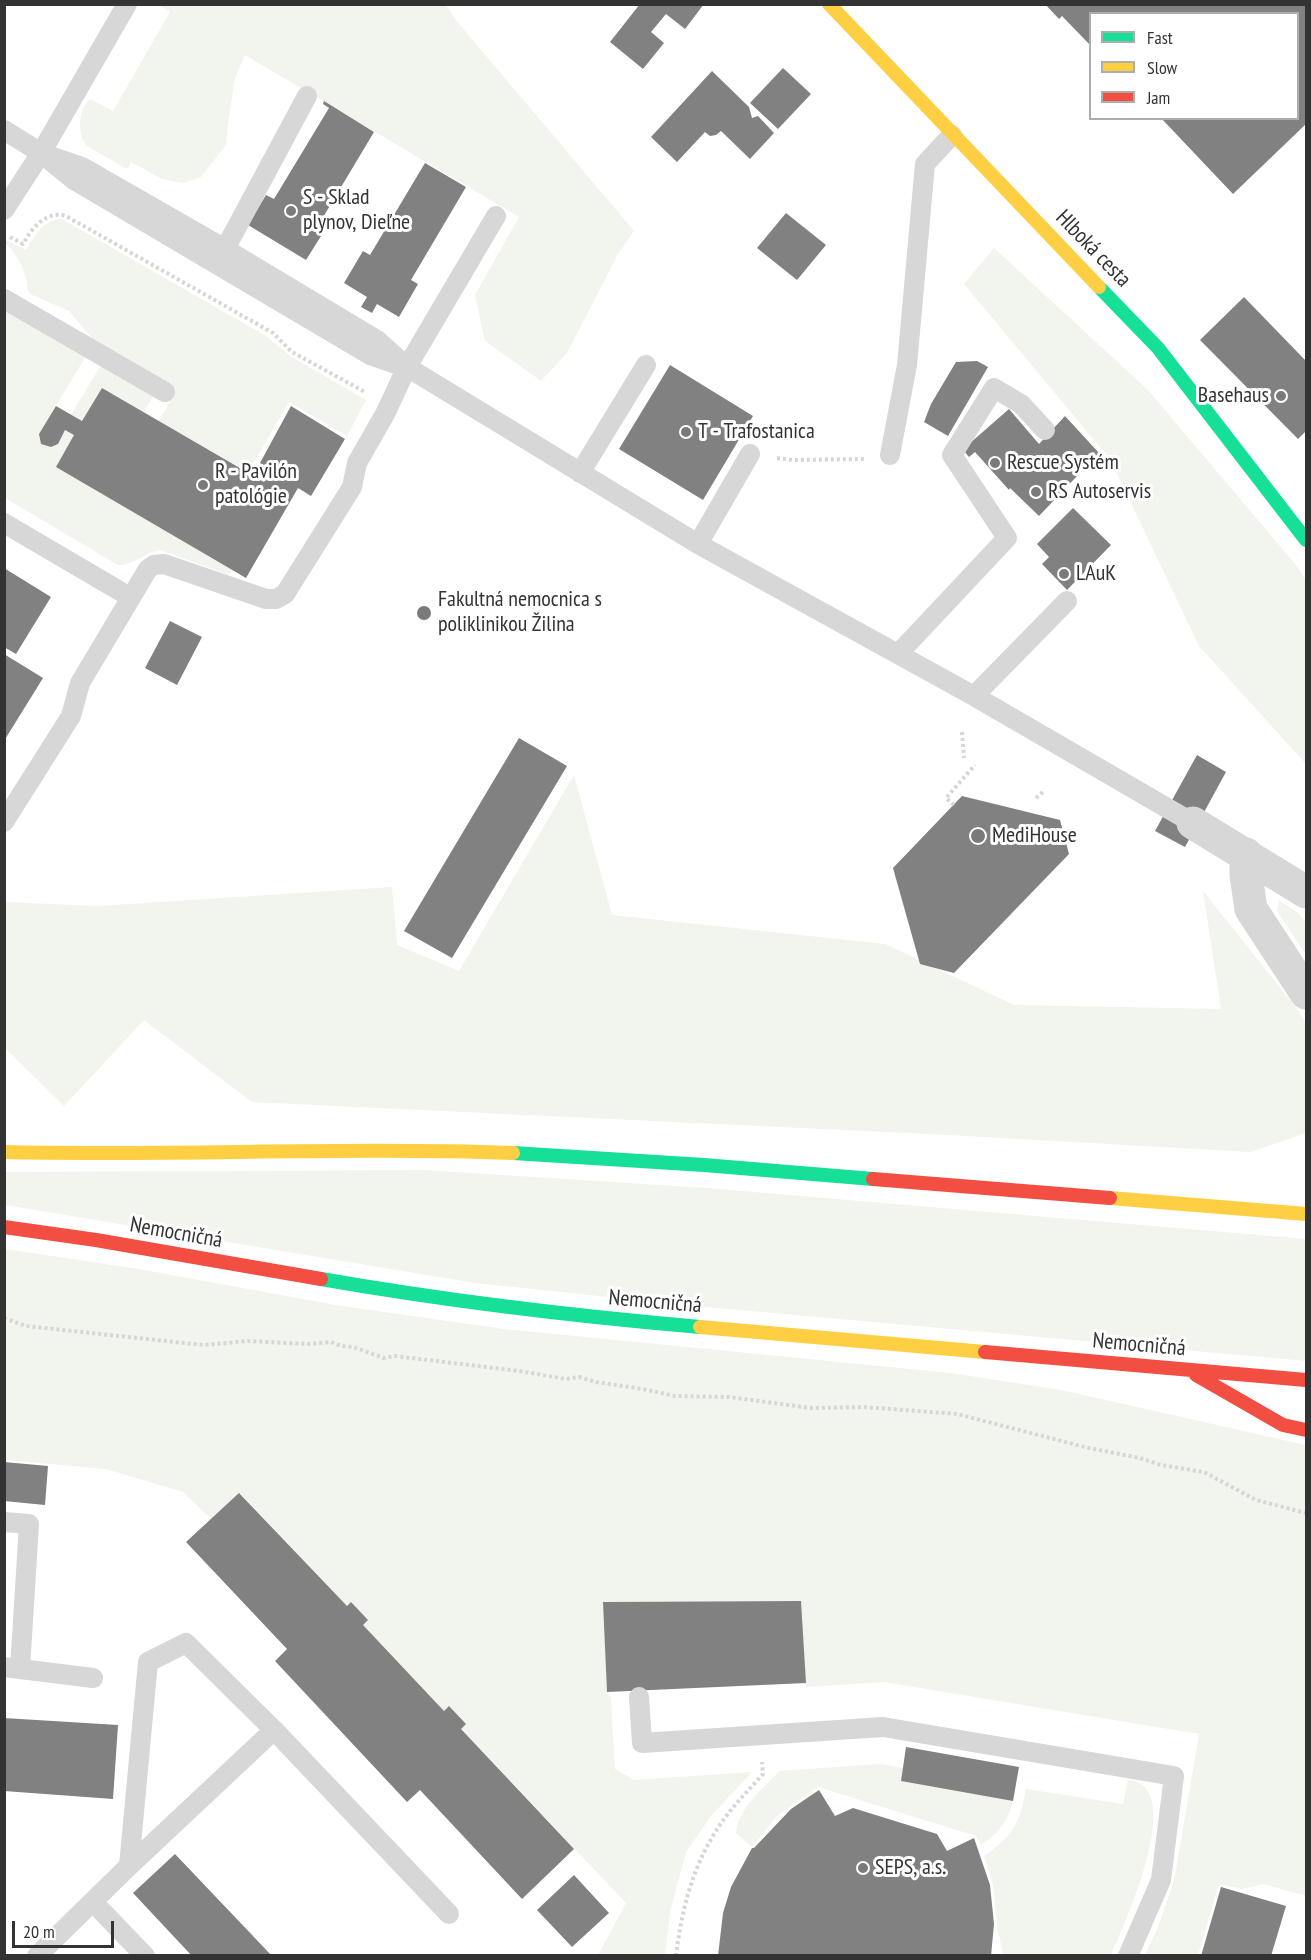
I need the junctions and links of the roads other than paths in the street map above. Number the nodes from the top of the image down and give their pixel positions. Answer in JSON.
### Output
{"nodes":[{"id":1,"x":127,"y":4,"type":"edge"},
{"id":2,"x":829,"y":4,"type":"edge"},
{"id":3,"x":307,"y":96,"type":"dead end"},
{"id":4,"x":4,"y":130,"type":"edge"},
{"id":5,"x":952,"y":135,"type":"junction"},
{"id":6,"x":41,"y":153,"type":"junction"},
{"id":7,"x":4,"y":210,"type":"edge"},
{"id":8,"x":496,"y":216,"type":"dead end"},
{"id":9,"x":225,"y":249,"type":"junction"},
{"id":10,"x":4,"y":299,"type":"edge"},
{"id":11,"x":646,"y":365,"type":"dead end"},
{"id":12,"x":407,"y":367,"type":"junction"},
{"id":13,"x":165,"y":392,"type":"dead end"},
{"id":14,"x":1045,"y":430,"type":"dead end"},
{"id":15,"x":750,"y":454,"type":"dead end"},
{"id":16,"x":882,"y":457,"type":"road end"},
{"id":17,"x":580,"y":473,"type":"junction"},
{"id":18,"x":4,"y":523,"type":"edge"},
{"id":19,"x":1306,"y":540,"type":"edge"},
{"id":20,"x":698,"y":544,"type":"junction"},
{"id":21,"x":130,"y":597,"type":"junction"},
{"id":22,"x":1067,"y":602,"type":"dead end"},
{"id":23,"x":898,"y":654,"type":"junction"},
{"id":24,"x":974,"y":696,"type":"junction"},
{"id":25,"x":4,"y":822,"type":"edge"},
{"id":26,"x":1193,"y":823,"type":"joint"},
{"id":27,"x":1246,"y":855,"type":"junction"},
{"id":28,"x":1306,"y":892,"type":"edge"},
{"id":29,"x":1306,"y":993,"type":"edge"},
{"id":30,"x":4,"y":1152,"type":"edge"},
{"id":31,"x":1306,"y":1214,"type":"edge"},
{"id":32,"x":4,"y":1227,"type":"edge"},
{"id":33,"x":1187,"y":1370,"type":"junction"},
{"id":34,"x":1306,"y":1380,"type":"edge"},
{"id":35,"x":1306,"y":1430,"type":"edge"},
{"id":36,"x":4,"y":1522,"type":"edge"},
{"id":37,"x":12,"y":1668,"type":"edge"},
{"id":38,"x":93,"y":1678,"type":"dead end"},
{"id":39,"x":639,"y":1697,"type":"dead end"},
{"id":40,"x":274,"y":1730,"type":"junction"},
{"id":41,"x":129,"y":1866,"type":"junction"},
{"id":42,"x":93,"y":1902,"type":"junction"},
{"id":43,"x":449,"y":1914,"type":"dead end"},
{"id":44,"x":37,"y":1955,"type":"edge"},
{"id":45,"x":145,"y":1956,"type":"edge"},
{"id":46,"x":1128,"y":1956,"type":"edge"}],
"edges":[{"from":1,"to":6,"type":"lane"},
{"from":2,"to":5,"type":"main road","name":"Hlboká cesta"},
{"from":3,"to":9,"type":"lane"},
{"from":4,"to":6,"type":"lane"},
{"from":5,"to":16,"type":"lane"},
{"from":5,"to":19,"type":"main road","name":"Hlboká cesta"},
{"from":6,"to":7,"type":"lane"},
{"from":6,"to":9,"type":"lane"},
{"from":6,"to":12,"type":"lane"},
{"from":8,"to":12,"type":"lane"},
{"from":9,"to":12,"type":"lane"},
{"from":10,"to":13,"type":"lane"},
{"from":11,"to":17,"type":"lane"},
{"from":12,"to":17,"type":"lane"},
{"from":12,"to":21,"type":"lane"},
{"from":14,"to":23,"type":"lane"},
{"from":15,"to":20,"type":"lane"},
{"from":17,"to":20,"type":"lane"},
{"from":18,"to":21,"type":"lane"},
{"from":20,"to":23,"type":"lane"},
{"from":21,"to":25,"type":"lane"},
{"from":22,"to":24,"type":"lane"},
{"from":23,"to":24,"type":"lane"},
{"from":24,"to":26,"type":"lane"},
{"from":26,"to":27,"type":"street"},
{"from":27,"to":28,"type":"street"},
{"from":27,"to":29,"type":"street"},
{"from":30,"to":31,"type":"main road"},
{"from":32,"to":33,"type":"main road","name":"Nemocničná"},
{"from":33,"to":34,"type":"main road","name":"Nemocničná"},
{"from":33,"to":35,"type":"main road"},
{"from":36,"to":37,"type":"lane"},
{"from":37,"to":38,"type":"lane"},
{"from":39,"to":46,"type":"lane"},
{"from":40,"to":41,"type":"lane"},
{"from":40,"to":41,"type":"lane"},
{"from":40,"to":43,"type":"lane"},
{"from":41,"to":42,"type":"lane"},
{"from":42,"to":44,"type":"lane"},
{"from":42,"to":45,"type":"lane"}]}
